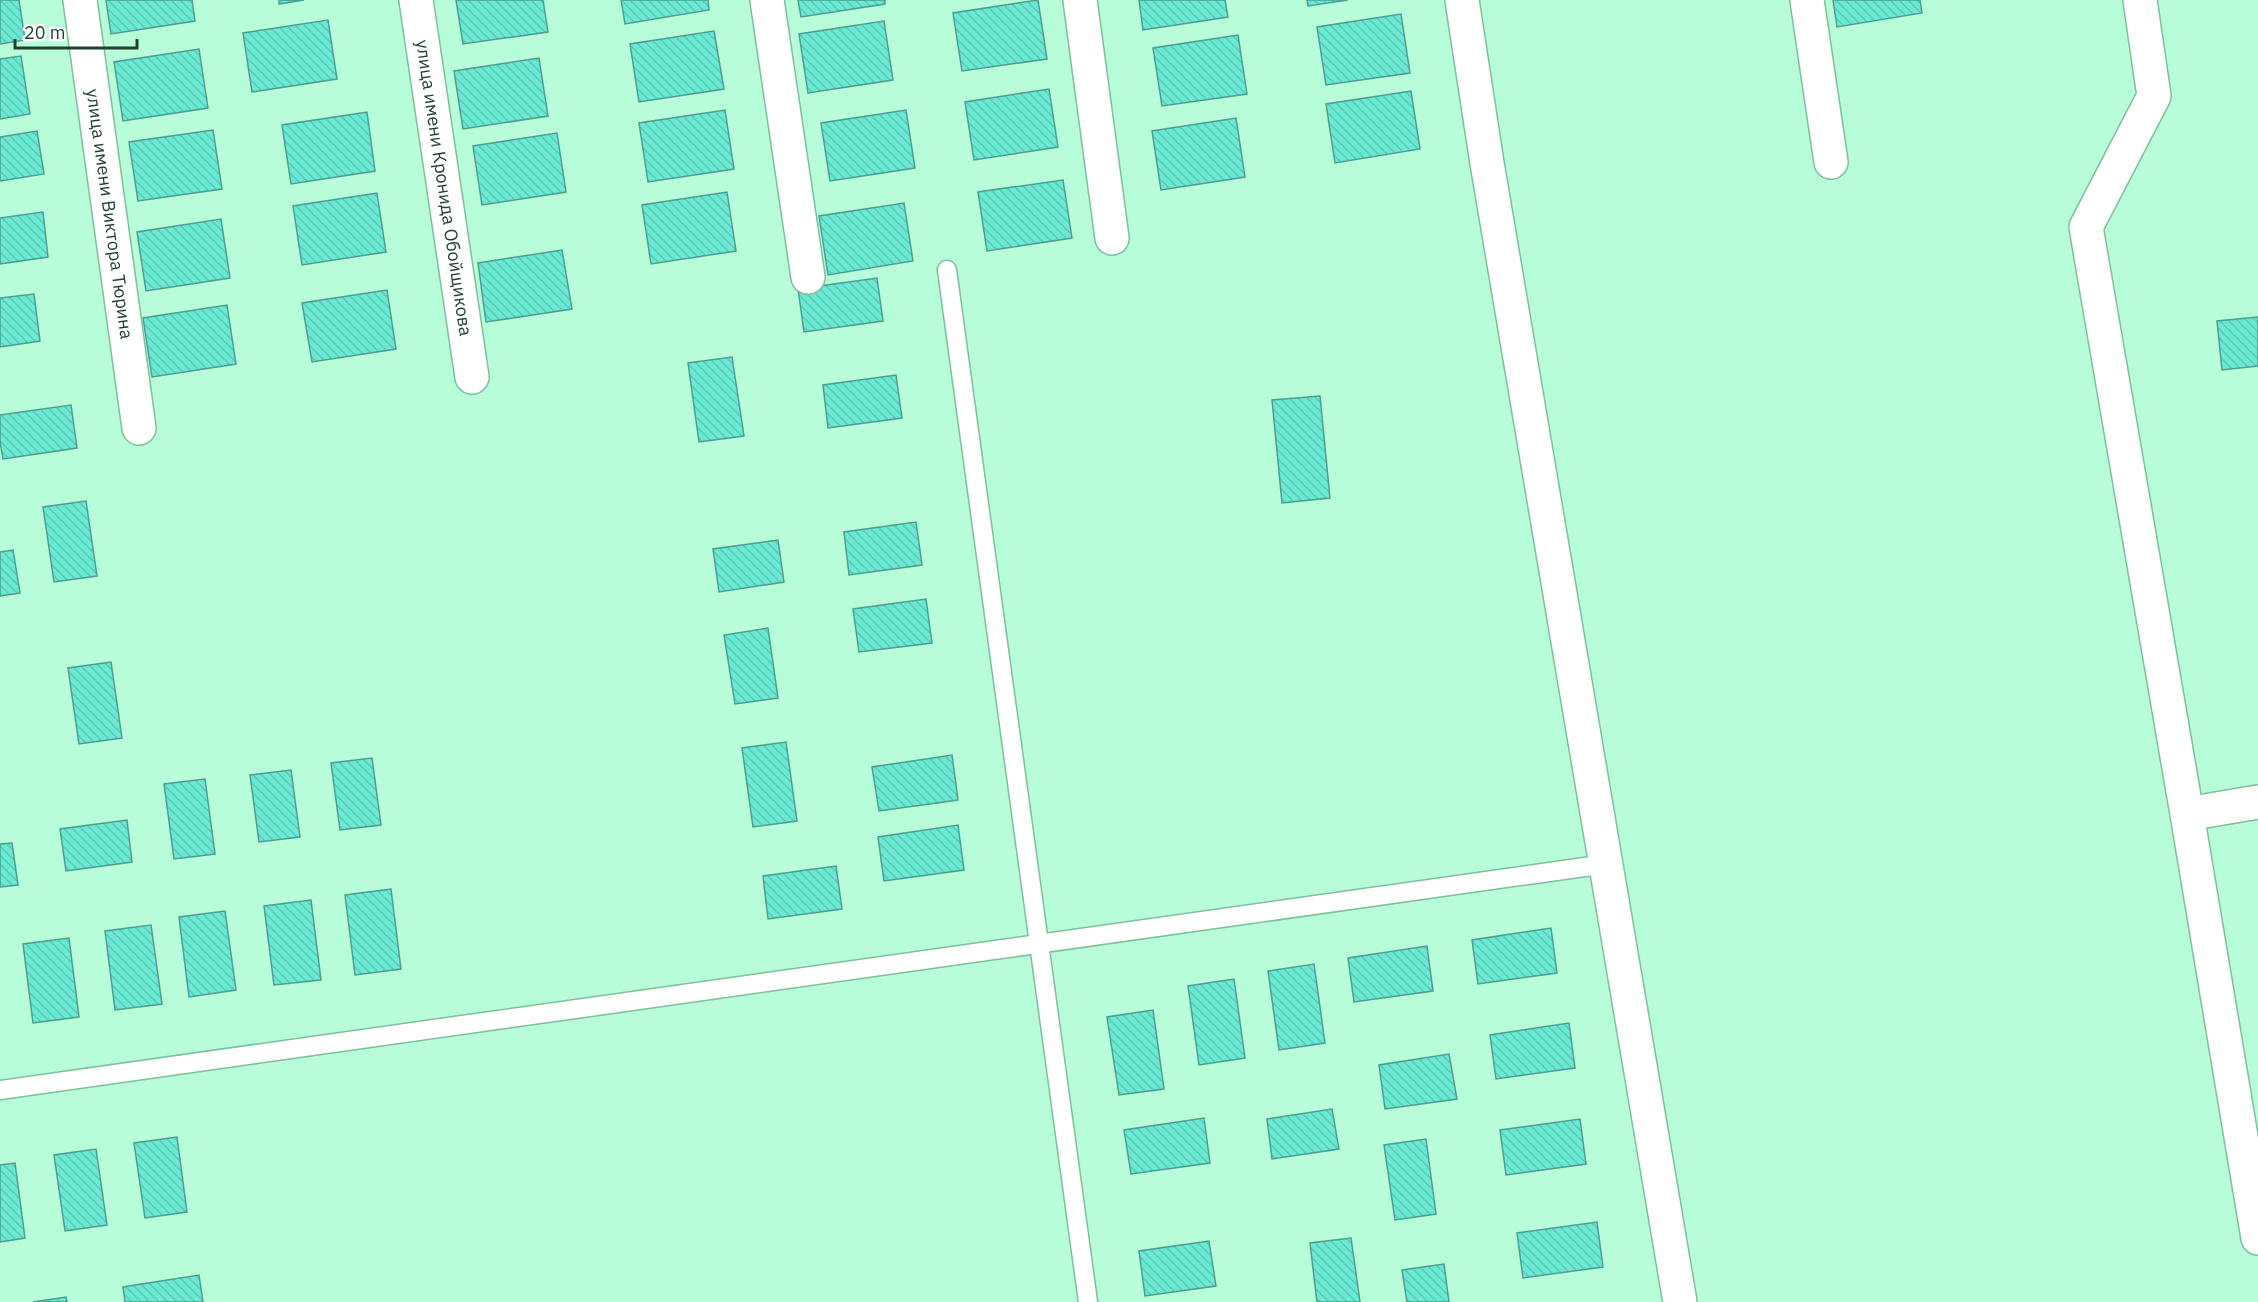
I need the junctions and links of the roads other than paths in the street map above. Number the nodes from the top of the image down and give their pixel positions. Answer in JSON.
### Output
{"nodes":[{"id":1,"x":80,"y":0,"type":"edge"},
{"id":2,"x":416,"y":0,"type":"edge"},
{"id":3,"x":767,"y":0,"type":"edge"},
{"id":4,"x":1080,"y":0,"type":"edge"},
{"id":5,"x":1462,"y":0,"type":"edge"},
{"id":6,"x":1807,"y":0,"type":"edge"},
{"id":7,"x":2140,"y":0,"type":"edge"},
{"id":8,"x":1831,"y":162,"type":"dead end"},
{"id":9,"x":1112,"y":238,"type":"dead end"},
{"id":10,"x":947,"y":270,"type":"dead end"},
{"id":11,"x":808,"y":277,"type":"dead end"},
{"id":12,"x":472,"y":377,"type":"dead end"},
{"id":13,"x":139,"y":428,"type":"dead end"},
{"id":14,"x":2258,"y":802,"type":"edge"},
{"id":15,"x":2187,"y":814,"type":"junction"},
{"id":16,"x":1606,"y":864,"type":"junction"},
{"id":17,"x":1039,"y":944,"type":"junction"},
{"id":18,"x":0,"y":1090,"type":"edge"},
{"id":19,"x":2258,"y":1238,"type":"edge"},
{"id":20,"x":1088,"y":1302,"type":"edge"},
{"id":21,"x":1680,"y":1302,"type":"edge"}],
"edges":[{"from":1,"to":13,"type":"street","name":"улица имени Виктора Тюрина"},
{"from":2,"to":12,"type":"street","name":"улица имени Кронида Обойщикова"},
{"from":3,"to":11,"type":"street"},
{"from":4,"to":9,"type":"street"},
{"from":5,"to":16,"type":"street"},
{"from":6,"to":8,"type":"street"},
{"from":7,"to":15,"type":"street"},
{"from":10,"to":17,"type":"lane"},
{"from":14,"to":15,"type":"street"},
{"from":15,"to":19,"type":"street"},
{"from":16,"to":17,"type":"lane"},
{"from":16,"to":21,"type":"street"},
{"from":17,"to":18,"type":"lane"},
{"from":17,"to":20,"type":"lane"}]}
